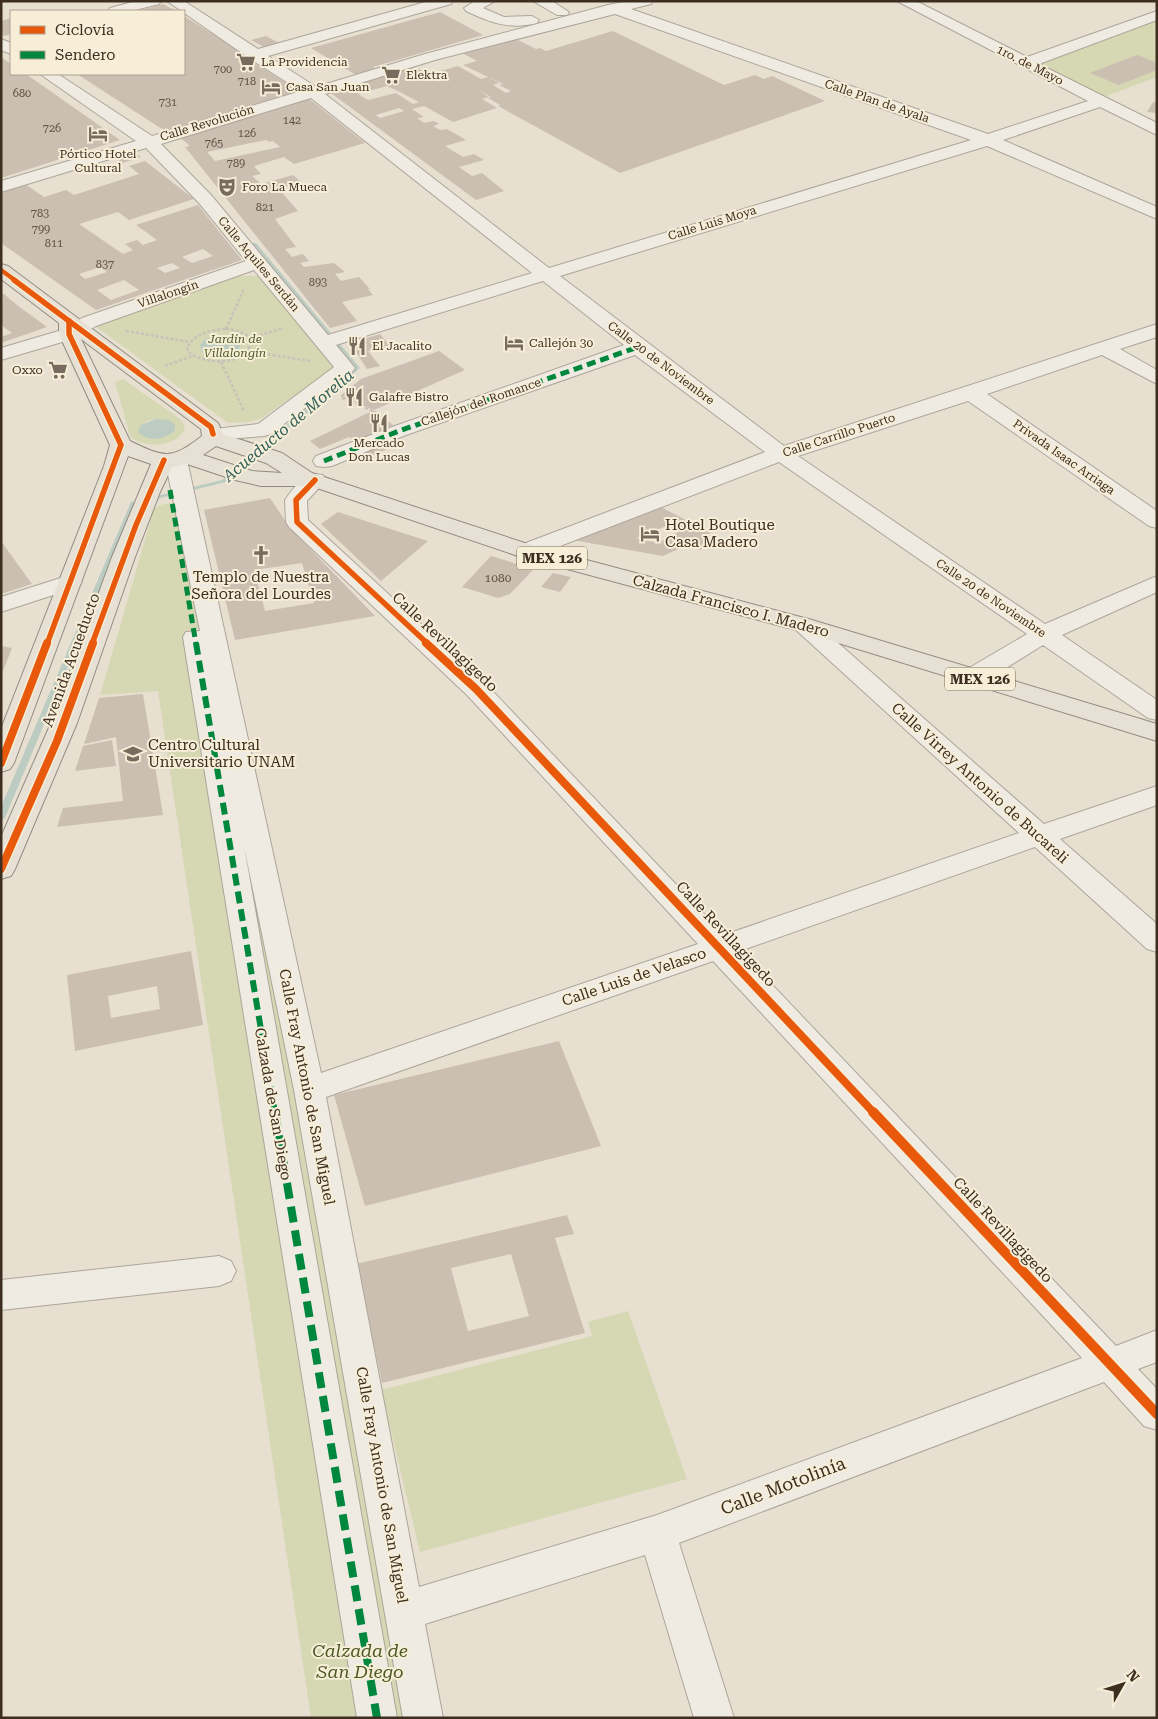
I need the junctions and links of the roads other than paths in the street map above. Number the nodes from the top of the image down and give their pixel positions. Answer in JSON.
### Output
{"nodes":[{"id":1,"x":154,"y":1,"type":"edge"},
{"id":2,"x":174,"y":1,"type":"edge"},
{"id":3,"x":446,"y":1,"type":"edge"},
{"id":4,"x":488,"y":1,"type":"edge"},
{"id":5,"x":540,"y":1,"type":"edge"},
{"id":6,"x":646,"y":1,"type":"edge"},
{"id":7,"x":904,"y":1,"type":"edge"},
{"id":8,"x":603,"y":6,"type":"edge"},
{"id":9,"x":119,"y":10,"type":"edge"},
{"id":10,"x":562,"y":12,"type":"junction"},
{"id":11,"x":1157,"y":15,"type":"edge"},
{"id":12,"x":637,"y":25,"type":"dead end"},
{"id":13,"x":254,"y":54,"type":"junction"},
{"id":14,"x":1026,"y":63,"type":"junction"},
{"id":15,"x":739,"y":67,"type":"dead end"},
{"id":16,"x":49,"y":75,"type":"edge"},
{"id":17,"x":811,"y":78,"type":"junction"},
{"id":18,"x":312,"y":92,"type":"junction"},
{"id":19,"x":1100,"y":102,"type":"junction"},
{"id":20,"x":1157,"y":130,"type":"edge"},
{"id":21,"x":988,"y":140,"type":"junction"},
{"id":22,"x":148,"y":141,"type":"junction"},
{"id":23,"x":1,"y":187,"type":"edge"},
{"id":24,"x":1157,"y":214,"type":"edge"},
{"id":25,"x":258,"y":263,"type":"junction"},
{"id":26,"x":1,"y":270,"type":"edge"},
{"id":27,"x":545,"y":273,"type":"junction"},
{"id":28,"x":72,"y":327,"type":"junction"},
{"id":29,"x":1157,"y":330,"type":"edge"},
{"id":30,"x":324,"y":342,"type":"junction"},
{"id":31,"x":638,"y":347,"type":"junction"},
{"id":32,"x":1104,"y":348,"type":"junction"},
{"id":33,"x":1,"y":354,"type":"edge"},
{"id":34,"x":1157,"y":378,"type":"edge"},
{"id":35,"x":971,"y":393,"type":"junction"},
{"id":36,"x":213,"y":436,"type":"junction"},
{"id":37,"x":121,"y":445,"type":"junction"},
{"id":38,"x":782,"y":454,"type":"junction"},
{"id":39,"x":176,"y":459,"type":"junction"},
{"id":40,"x":315,"y":473,"type":"junction"},
{"id":41,"x":170,"y":490,"type":"dead end"},
{"id":42,"x":1157,"y":521,"type":"edge"},
{"id":43,"x":526,"y":551,"type":"junction"},
{"id":44,"x":70,"y":582,"type":"junction"},
{"id":45,"x":1157,"y":583,"type":"edge"},
{"id":46,"x":1,"y":605,"type":"edge"},
{"id":47,"x":804,"y":625,"type":"junction"},
{"id":48,"x":1044,"y":634,"type":"junction"},
{"id":49,"x":973,"y":677,"type":"junction"},
{"id":50,"x":1157,"y":712,"type":"edge"},
{"id":51,"x":1157,"y":734,"type":"edge"},
{"id":52,"x":4,"y":751,"type":"edge"},
{"id":53,"x":1157,"y":795,"type":"edge"},
{"id":54,"x":1039,"y":836,"type":"junction"},
{"id":55,"x":1,"y":869,"type":"edge"},
{"id":56,"x":1157,"y":941,"type":"edge"},
{"id":57,"x":720,"y":947,"type":"junction"},
{"id":58,"x":310,"y":1090,"type":"junction"},
{"id":59,"x":219,"y":1271,"type":"dead end"},
{"id":60,"x":1,"y":1295,"type":"edge"},
{"id":61,"x":1157,"y":1346,"type":"edge"},
{"id":62,"x":1109,"y":1363,"type":"junction"},
{"id":63,"x":1157,"y":1414,"type":"edge"},
{"id":64,"x":657,"y":1533,"type":"junction"},
{"id":65,"x":405,"y":1611,"type":"junction"},
{"id":66,"x":376,"y":1718,"type":"edge"},
{"id":67,"x":423,"y":1718,"type":"edge"},
{"id":68,"x":714,"y":1718,"type":"edge"}],
"edges":[{"from":1,"to":9,"type":"street"},
{"from":2,"to":13,"type":"street","name":"Calle 20 de Noviembre"},
{"from":3,"to":13,"type":"street"},
{"from":4,"to":10,"type":"street"},
{"from":5,"to":10,"type":"street"},
{"from":6,"to":8,"type":"street","name":"Calle Revolución"},
{"from":7,"to":14,"type":"street","name":"1ro. de Mayo"},
{"from":8,"to":10,"type":"street"},
{"from":8,"to":12,"type":"street"},
{"from":8,"to":17,"type":"street","name":"Calle Plan de Ayala"},
{"from":8,"to":18,"type":"street","name":"Calle Revolución"},
{"from":11,"to":14,"type":"street"},
{"from":13,"to":18,"type":"street","name":"Calle 20 de Noviembre"},
{"from":14,"to":19,"type":"street","name":"1ro. de Mayo"},
{"from":15,"to":17,"type":"street"},
{"from":16,"to":22,"type":"street","name":"Calle Aquiles Serdán"},
{"from":17,"to":21,"type":"street","name":"Calle Plan de Ayala"},
{"from":18,"to":22,"type":"street","name":"Calle Revolución"},
{"from":18,"to":27,"type":"street","name":"Calle 20 de Noviembre"},
{"from":19,"to":20,"type":"street","name":"1ro. de Mayo"},
{"from":19,"to":21,"type":"street","name":"Calle Luis Moya"},
{"from":21,"to":24,"type":"street","name":"Calle Plan de Ayala"},
{"from":21,"to":27,"type":"street","name":"Calle Luis Moya"},
{"from":22,"to":23,"type":"street","name":"Calle Revolución"},
{"from":22,"to":25,"type":"street","name":"Calle Aquiles Serdán"},
{"from":25,"to":28,"type":"street","name":"Villalongín"},
{"from":25,"to":30,"type":"street","name":"Calle Aquiles Serdán"},
{"from":26,"to":28,"type":"main road"},
{"from":27,"to":30,"type":"street","name":"Calle Luis Moya"},
{"from":27,"to":31,"type":"street","name":"Calle 20 de Noviembre"},
{"from":28,"to":33,"type":"street","name":"Villalongín"},
{"from":28,"to":36,"type":"main road"},
{"from":28,"to":37,"type":"main road"},
{"from":29,"to":32,"type":"street","name":"Calle Carrillo Puerto"},
{"from":30,"to":36,"type":"street","name":"Calle Aquiles Serdán"},
{"from":31,"to":38,"type":"street","name":"Calle 20 de Noviembre"},
{"from":31,"to":40,"type":"street","name":"Callejón del Romance"},
{"from":32,"to":34,"type":"street"},
{"from":32,"to":35,"type":"street","name":"Calle Carrillo Puerto"},
{"from":35,"to":38,"type":"street","name":"Calle Carrillo Puerto"},
{"from":35,"to":42,"type":"street","name":"Privada Isaac Arriaga"},
{"from":36,"to":39,"type":"main road"},
{"from":36,"to":40,"type":"main road","number":"MEX 126"},
{"from":37,"to":39,"type":"main road"},
{"from":37,"to":44,"type":"main road","name":"Avenida Acueducto"},
{"from":38,"to":43,"type":"street","name":"Calle Carrillo Puerto"},
{"from":38,"to":48,"type":"street","name":"Calle 20 de Noviembre"},
{"from":39,"to":40,"type":"main road","number":"MEX 126"},
{"from":39,"to":55,"type":"main road","name":"Avenida Acueducto"},
{"from":39,"to":58,"type":"street","name":"Calle Fray Antonio de San Miguel"},
{"from":40,"to":43,"type":"main road","name":"Calzada Francisco I. Madero","number":"MEX 126"},
{"from":40,"to":57,"type":"street","name":"Calle Revillagigedo"},
{"from":41,"to":66,"type":"street","name":"Calzada de San Diego"},
{"from":43,"to":47,"type":"main road","name":"Calzada Francisco I. Madero","number":"MEX 126"},
{"from":44,"to":46,"type":"street"},
{"from":44,"to":52,"type":"main road","name":"Avenida Acueducto"},
{"from":45,"to":48,"type":"street"},
{"from":47,"to":49,"type":"main road","name":"Calzada Francisco I. Madero","number":"MEX 126"},
{"from":47,"to":54,"type":"street","name":"Calle Virrey Antonio de Bucareli"},
{"from":48,"to":49,"type":"street"},
{"from":48,"to":50,"type":"street","name":"Calle 20 de Noviembre"},
{"from":49,"to":51,"type":"main road","name":"Calzada Francisco I. Madero","number":"MEX 126"},
{"from":53,"to":54,"type":"street","name":"Calle Luis de Velasco"},
{"from":54,"to":56,"type":"street","name":"Calle Virrey Antonio de Bucareli"},
{"from":54,"to":57,"type":"street","name":"Calle Luis de Velasco"},
{"from":57,"to":58,"type":"street","name":"Calle Luis de Velasco"},
{"from":57,"to":62,"type":"street","name":"Calle Revillagigedo"},
{"from":58,"to":65,"type":"street","name":"Calle Fray Antonio de San Miguel"},
{"from":59,"to":60,"type":"street"},
{"from":61,"to":62,"type":"street","name":"Calle Motolinía"},
{"from":62,"to":63,"type":"street","name":"Calle Revillagigedo"},
{"from":62,"to":64,"type":"street","name":"Calle Motolinía"},
{"from":64,"to":65,"type":"street","name":"Calle Motolinía"},
{"from":64,"to":68,"type":"street"},
{"from":65,"to":67,"type":"street","name":"Calle Fray Antonio de San Miguel"}]}
